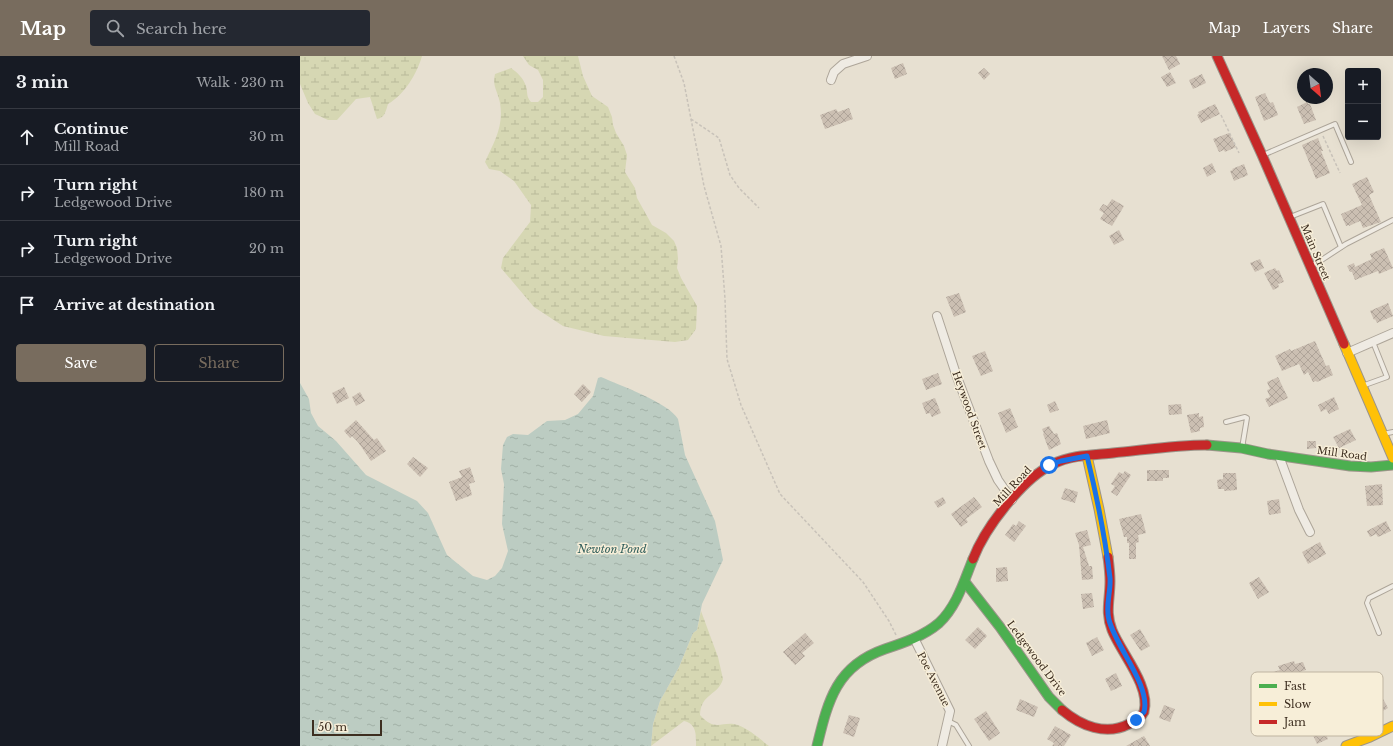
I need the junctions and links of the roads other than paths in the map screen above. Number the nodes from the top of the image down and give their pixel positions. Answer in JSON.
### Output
{"nodes":[{"id":1,"x":867,"y":56,"type":"edge"},
{"id":2,"x":1216,"y":56,"type":"edge"},
{"id":3,"x":832,"y":80,"type":"dead end"},
{"id":4,"x":1262,"y":155,"type":"junction"},
{"id":5,"x":1351,"y":162,"type":"dead end"},
{"id":6,"x":1289,"y":218,"type":"junction"},
{"id":7,"x":1393,"y":220,"type":"edge"},
{"id":8,"x":1341,"y":247,"type":"junction"},
{"id":9,"x":1310,"y":266,"type":"junction"},
{"id":10,"x":938,"y":316,"type":"dead end"},
{"id":11,"x":1393,"y":333,"type":"edge"},
{"id":12,"x":1373,"y":342,"type":"junction"},
{"id":13,"x":1347,"y":353,"type":"junction"},
{"id":14,"x":1362,"y":387,"type":"junction"},
{"id":15,"x":1226,"y":422,"type":"dead end"},
{"id":16,"x":1393,"y":432,"type":"edge"},
{"id":17,"x":1382,"y":434,"type":"junction"},
{"id":18,"x":1242,"y":448,"type":"junction"},
{"id":19,"x":1087,"y":456,"type":"junction"},
{"id":20,"x":1279,"y":456,"type":"junction"},
{"id":21,"x":1393,"y":458,"type":"edge"},
{"id":22,"x":1393,"y":465,"type":"edge"},
{"id":23,"x":1012,"y":500,"type":"junction"},
{"id":24,"x":1310,"y":532,"type":"dead end"},
{"id":25,"x":965,"y":582,"type":"junction"},
{"id":26,"x":1393,"y":586,"type":"edge"},
{"id":27,"x":1379,"y":633,"type":"dead end"},
{"id":28,"x":914,"y":638,"type":"junction"},
{"id":29,"x":948,"y":721,"type":"junction"},
{"id":30,"x":1393,"y":726,"type":"edge"},
{"id":31,"x":1383,"y":731,"type":"edge"},
{"id":32,"x":1372,"y":736,"type":"edge"},
{"id":33,"x":817,"y":746,"type":"edge"},
{"id":34,"x":942,"y":746,"type":"edge"},
{"id":35,"x":969,"y":746,"type":"edge"},
{"id":36,"x":1346,"y":746,"type":"edge"}],
"edges":[{"from":1,"to":3,"type":"street"},
{"from":2,"to":4,"type":"street","name":"Main Street"},
{"from":4,"to":5,"type":"lane"},
{"from":4,"to":6,"type":"street","name":"Main Street"},
{"from":6,"to":8,"type":"lane"},
{"from":6,"to":9,"type":"street","name":"Main Street"},
{"from":7,"to":8,"type":"lane"},
{"from":8,"to":9,"type":"lane"},
{"from":9,"to":13,"type":"street","name":"Main Street"},
{"from":10,"to":23,"type":"street","name":"Heywood Street"},
{"from":11,"to":12,"type":"street"},
{"from":12,"to":13,"type":"street"},
{"from":12,"to":14,"type":"lane"},
{"from":13,"to":14,"type":"street","name":"Main Street"},
{"from":14,"to":17,"type":"street","name":"Main Street"},
{"from":15,"to":18,"type":"lane"},
{"from":16,"to":17,"type":"lane"},
{"from":17,"to":21,"type":"street","name":"Main Street"},
{"from":18,"to":19,"type":"street","name":"Mill Road"},
{"from":18,"to":20,"type":"street","name":"Mill Road"},
{"from":19,"to":23,"type":"street","name":"Mill Road"},
{"from":19,"to":25,"type":"street","name":"Ledgewood Drive"},
{"from":20,"to":22,"type":"street","name":"Mill Road"},
{"from":20,"to":24,"type":"street"},
{"from":23,"to":25,"type":"street","name":"Mill Road"},
{"from":25,"to":28,"type":"street","name":"Mill Road"},
{"from":26,"to":27,"type":"lane"},
{"from":28,"to":29,"type":"street","name":"Poe Avenue"},
{"from":28,"to":33,"type":"street","name":"Mill Road"},
{"from":29,"to":34,"type":"street"},
{"from":29,"to":35,"type":"lane"},
{"from":30,"to":31,"type":"street"},
{"from":32,"to":36,"type":"street"}]}
